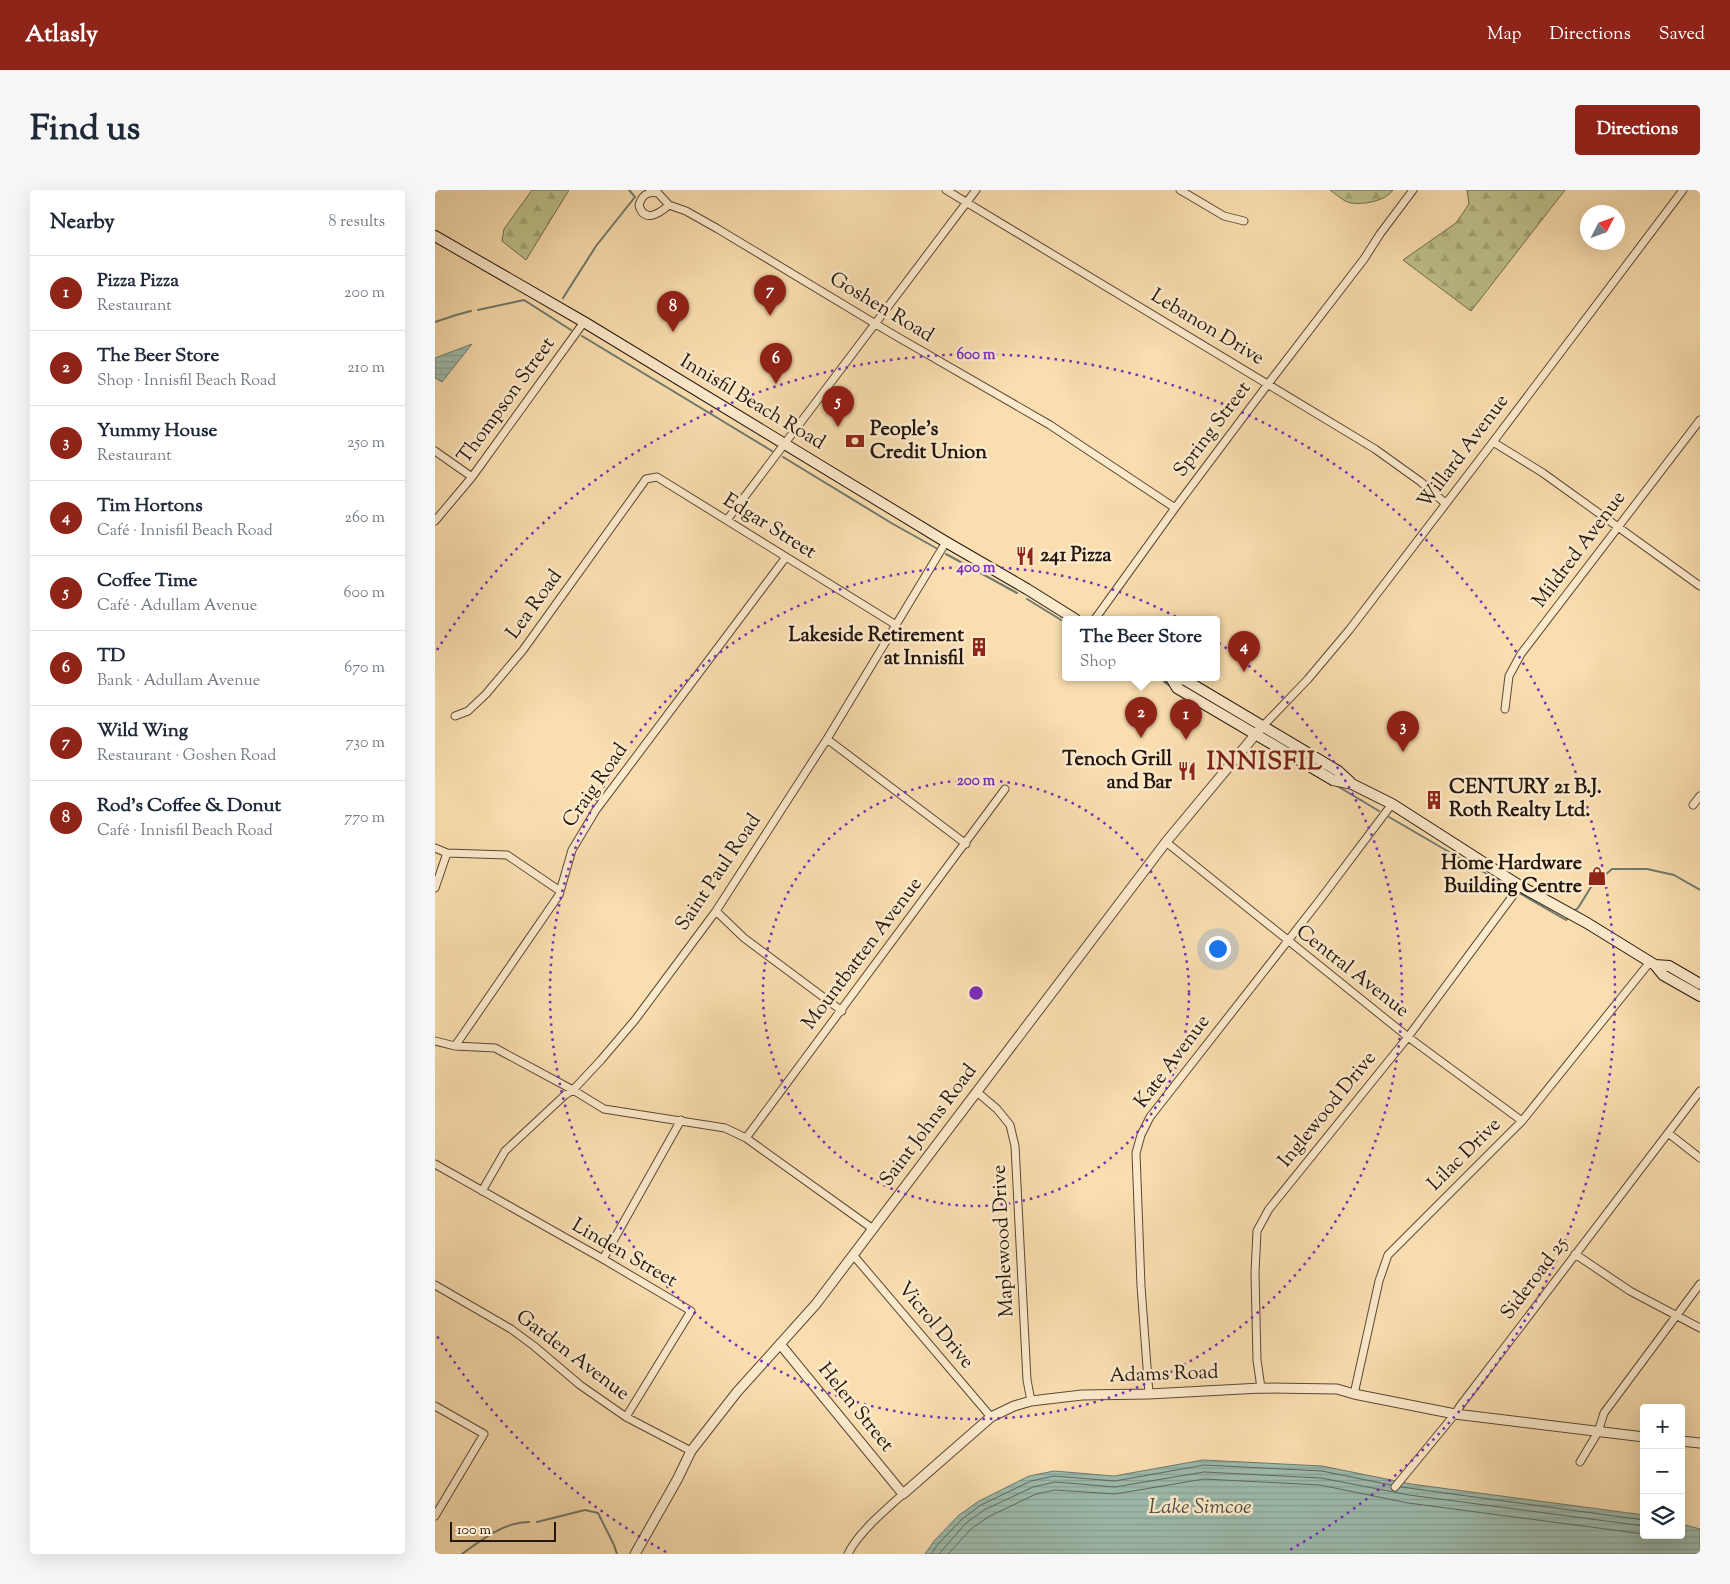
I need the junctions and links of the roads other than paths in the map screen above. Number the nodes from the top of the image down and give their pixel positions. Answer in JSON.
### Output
{"nodes":[{"id":1,"x":946,"y":190,"type":"edge"},
{"id":2,"x":976,"y":190,"type":"edge"},
{"id":3,"x":1180,"y":190,"type":"edge"},
{"id":4,"x":1413,"y":190,"type":"edge"},
{"id":5,"x":1683,"y":190,"type":"edge"},
{"id":6,"x":967,"y":203,"type":"junction"},
{"id":7,"x":669,"y":205,"type":"dead end"},
{"id":8,"x":1243,"y":221,"type":"dead end"},
{"id":9,"x":435,"y":236,"type":"edge"},
{"id":10,"x":584,"y":322,"type":"junction"},
{"id":11,"x":876,"y":324,"type":"junction"},
{"id":12,"x":1268,"y":384,"type":"junction"},
{"id":13,"x":1700,"y":420,"type":"edge"},
{"id":14,"x":1493,"y":442,"type":"junction"},
{"id":15,"x":785,"y":444,"type":"junction"},
{"id":16,"x":435,"y":451,"type":"edge"},
{"id":17,"x":471,"y":477,"type":"junction"},
{"id":18,"x":631,"y":502,"type":"joint"},
{"id":19,"x":1445,"y":503,"type":"junction"},
{"id":20,"x":1175,"y":508,"type":"junction"},
{"id":21,"x":727,"y":520,"type":"junction"},
{"id":22,"x":435,"y":521,"type":"edge"},
{"id":23,"x":1618,"y":527,"type":"junction"},
{"id":24,"x":945,"y":542,"type":"junction"},
{"id":25,"x":786,"y":557,"type":"junction"},
{"id":26,"x":1700,"y":586,"type":"edge"},
{"id":27,"x":1070,"y":616,"type":"edge"},
{"id":28,"x":1097,"y":616,"type":"edge"},
{"id":29,"x":896,"y":625,"type":"junction"},
{"id":30,"x":1173,"y":681,"type":"edge"},
{"id":31,"x":1505,"y":709,"type":"dead end"},
{"id":32,"x":455,"y":716,"type":"dead end"},
{"id":33,"x":1259,"y":730,"type":"junction"},
{"id":34,"x":827,"y":739,"type":"junction"},
{"id":35,"x":1005,"y":789,"type":"dead end"},
{"id":36,"x":1700,"y":796,"type":"edge"},
{"id":37,"x":1392,"y":804,"type":"junction"},
{"id":38,"x":1693,"y":805,"type":"dead end"},
{"id":39,"x":1166,"y":842,"type":"junction"},
{"id":40,"x":966,"y":844,"type":"junction"},
{"id":41,"x":435,"y":848,"type":"edge"},
{"id":42,"x":447,"y":853,"type":"junction"},
{"id":43,"x":1520,"y":886,"type":"junction"},
{"id":44,"x":435,"y":888,"type":"edge"},
{"id":45,"x":560,"y":891,"type":"junction"},
{"id":46,"x":716,"y":912,"type":"junction"},
{"id":47,"x":1287,"y":941,"type":"junction"},
{"id":48,"x":1653,"y":964,"type":"junction"},
{"id":49,"x":1700,"y":984,"type":"edge"},
{"id":50,"x":1700,"y":996,"type":"edge"},
{"id":51,"x":842,"y":1011,"type":"junction"},
{"id":52,"x":1408,"y":1037,"type":"junction"},
{"id":53,"x":435,"y":1041,"type":"edge"},
{"id":54,"x":455,"y":1046,"type":"junction"},
{"id":55,"x":573,"y":1090,"type":"junction"},
{"id":56,"x":977,"y":1092,"type":"junction"},
{"id":57,"x":1700,"y":1092,"type":"edge"},
{"id":58,"x":681,"y":1120,"type":"junction"},
{"id":59,"x":1522,"y":1121,"type":"junction"},
{"id":60,"x":1668,"y":1133,"type":"junction"},
{"id":61,"x":746,"y":1138,"type":"junction"},
{"id":62,"x":1700,"y":1158,"type":"edge"},
{"id":63,"x":435,"y":1164,"type":"edge"},
{"id":64,"x":482,"y":1191,"type":"junction"},
{"id":65,"x":873,"y":1229,"type":"junction"},
{"id":66,"x":1575,"y":1254,"type":"junction"},
{"id":67,"x":854,"y":1256,"type":"junction"},
{"id":68,"x":603,"y":1259,"type":"junction"},
{"id":69,"x":1700,"y":1284,"type":"edge"},
{"id":70,"x":435,"y":1285,"type":"edge"},
{"id":71,"x":1675,"y":1316,"type":"junction"},
{"id":72,"x":1700,"y":1328,"type":"edge"},
{"id":73,"x":780,"y":1344,"type":"junction"},
{"id":74,"x":1261,"y":1388,"type":"junction"},
{"id":75,"x":1149,"y":1394,"type":"junction"},
{"id":76,"x":1354,"y":1394,"type":"junction"},
{"id":77,"x":1031,"y":1401,"type":"junction"},
{"id":78,"x":435,"y":1406,"type":"edge"},
{"id":79,"x":1455,"y":1414,"type":"junction"},
{"id":80,"x":627,"y":1416,"type":"junction"},
{"id":81,"x":991,"y":1417,"type":"junction"},
{"id":82,"x":1598,"y":1432,"type":"junction"},
{"id":83,"x":1640,"y":1437,"type":"edge"},
{"id":84,"x":1685,"y":1441,"type":"edge"},
{"id":85,"x":1700,"y":1443,"type":"edge"},
{"id":86,"x":691,"y":1451,"type":"junction"},
{"id":87,"x":1580,"y":1462,"type":"dead end"},
{"id":88,"x":1395,"y":1486,"type":"dead end"},
{"id":89,"x":903,"y":1494,"type":"junction"},
{"id":90,"x":435,"y":1516,"type":"edge"},
{"id":91,"x":635,"y":1554,"type":"edge"},
{"id":92,"x":848,"y":1554,"type":"edge"}],
"edges":[{"from":1,"to":6,"type":"street","name":"Lebanon Drive"},
{"from":2,"to":6,"type":"street"},
{"from":3,"to":8,"type":"street"},
{"from":4,"to":12,"type":"street","name":"Spring Street"},
{"from":5,"to":14,"type":"street","name":"Willard Avenue"},
{"from":6,"to":11,"type":"street"},
{"from":6,"to":12,"type":"street","name":"Lebanon Drive"},
{"from":7,"to":11,"type":"street","name":"Goshen Road"},
{"from":9,"to":10,"type":"main road","name":"Innisfil Beach Road"},
{"from":10,"to":15,"type":"main road","name":"Innisfil Beach Road"},
{"from":10,"to":17,"type":"street","name":"Thompson Street"},
{"from":11,"to":15,"type":"street"},
{"from":11,"to":20,"type":"street","name":"Goshen Road"},
{"from":12,"to":19,"type":"street","name":"Lebanon Drive"},
{"from":12,"to":20,"type":"street","name":"Spring Street"},
{"from":13,"to":23,"type":"street","name":"Mildred Avenue"},
{"from":14,"to":19,"type":"street","name":"Willard Avenue"},
{"from":14,"to":23,"type":"street"},
{"from":15,"to":21,"type":"street"},
{"from":15,"to":24,"type":"main road","name":"Innisfil Beach Road"},
{"from":16,"to":17,"type":"street"},
{"from":17,"to":22,"type":"street","name":"Thompson Street"},
{"from":18,"to":21,"type":"street","name":"Edgar Street"},
{"from":18,"to":32,"type":"street","name":"Lea Road"},
{"from":19,"to":33,"type":"street","name":"Willard Avenue"},
{"from":20,"to":28,"type":"street","name":"Spring Street"},
{"from":21,"to":25,"type":"street","name":"Edgar Street"},
{"from":23,"to":26,"type":"street"},
{"from":23,"to":31,"type":"street","name":"Mildred Avenue"},
{"from":24,"to":27,"type":"main road","name":"Innisfil Beach Road"},
{"from":24,"to":29,"type":"street","name":"Saint Paul Road"},
{"from":25,"to":29,"type":"street","name":"Edgar Street"},
{"from":25,"to":45,"type":"street","name":"Craig Road"},
{"from":29,"to":34,"type":"street","name":"Saint Paul Road"},
{"from":30,"to":33,"type":"main road"},
{"from":33,"to":37,"type":"main road"},
{"from":33,"to":39,"type":"street","name":"Saint Johns Road"},
{"from":34,"to":40,"type":"street"},
{"from":34,"to":46,"type":"street","name":"Saint Paul Road"},
{"from":35,"to":40,"type":"street","name":"Mountbatten Avenue"},
{"from":36,"to":38,"type":"street"},
{"from":37,"to":43,"type":"main road"},
{"from":37,"to":47,"type":"street","name":"Kate Avenue"},
{"from":39,"to":47,"type":"street","name":"Central Avenue"},
{"from":39,"to":56,"type":"street","name":"Saint Johns Road"},
{"from":40,"to":51,"type":"street","name":"Mountbatten Avenue"},
{"from":41,"to":42,"type":"street"},
{"from":42,"to":44,"type":"street"},
{"from":42,"to":45,"type":"street"},
{"from":43,"to":48,"type":"main road"},
{"from":43,"to":52,"type":"street","name":"Inglewood Drive"},
{"from":45,"to":54,"type":"street","name":"Craig Road"},
{"from":46,"to":51,"type":"street"},
{"from":46,"to":55,"type":"street","name":"Saint Paul Road"},
{"from":47,"to":52,"type":"street","name":"Central Avenue"},
{"from":47,"to":75,"type":"street","name":"Kate Avenue"},
{"from":48,"to":49,"type":"main road"},
{"from":48,"to":50,"type":"main road"},
{"from":48,"to":59,"type":"street","name":"Lilac Drive"},
{"from":51,"to":61,"type":"street","name":"Mountbatten Avenue"},
{"from":52,"to":59,"type":"street","name":"Central Avenue"},
{"from":52,"to":74,"type":"street","name":"Inglewood Drive"},
{"from":53,"to":54,"type":"street"},
{"from":54,"to":55,"type":"street"},
{"from":55,"to":58,"type":"street"},
{"from":55,"to":64,"type":"street","name":"Saint Paul Road"},
{"from":56,"to":65,"type":"street","name":"Saint Johns Road"},
{"from":56,"to":77,"type":"street","name":"Maplewood Drive"},
{"from":57,"to":60,"type":"street","name":"Sideroad 25"},
{"from":58,"to":61,"type":"street"},
{"from":58,"to":68,"type":"street"},
{"from":59,"to":76,"type":"street","name":"Lilac Drive"},
{"from":60,"to":62,"type":"street"},
{"from":60,"to":66,"type":"street","name":"Sideroad 25"},
{"from":61,"to":65,"type":"street"},
{"from":63,"to":64,"type":"street","name":"Linden Street"},
{"from":64,"to":68,"type":"street","name":"Linden Street"},
{"from":65,"to":67,"type":"street","name":"Saint Johns Road"},
{"from":66,"to":71,"type":"street"},
{"from":66,"to":79,"type":"street","name":"Sideroad 25"},
{"from":67,"to":73,"type":"street","name":"Saint Johns Road"},
{"from":67,"to":81,"type":"street","name":"Vicrol Drive"},
{"from":68,"to":80,"type":"street","name":"Linden Street"},
{"from":69,"to":71,"type":"street"},
{"from":70,"to":80,"type":"street","name":"Garden Avenue"},
{"from":71,"to":72,"type":"street"},
{"from":71,"to":82,"type":"street"},
{"from":73,"to":86,"type":"street","name":"Saint Johns Road"},
{"from":73,"to":89,"type":"street","name":"Helen Street"},
{"from":74,"to":75,"type":"street","name":"Adams Road"},
{"from":74,"to":76,"type":"street","name":"Adams Road"},
{"from":75,"to":77,"type":"street","name":"Adams Road"},
{"from":76,"to":79,"type":"street","name":"Adams Road"},
{"from":77,"to":81,"type":"street","name":"Adams Road"},
{"from":78,"to":90,"type":"street"},
{"from":79,"to":82,"type":"street","name":"Adams Road"},
{"from":79,"to":88,"type":"street","name":"Sideroad 25"},
{"from":80,"to":86,"type":"street","name":"Garden Avenue"},
{"from":81,"to":89,"type":"street","name":"Adams Road"},
{"from":82,"to":83,"type":"street","name":"Adams Road"},
{"from":82,"to":87,"type":"street"},
{"from":84,"to":85,"type":"street"},
{"from":86,"to":91,"type":"street","name":"Saint Johns Road"},
{"from":89,"to":92,"type":"street"}]}
